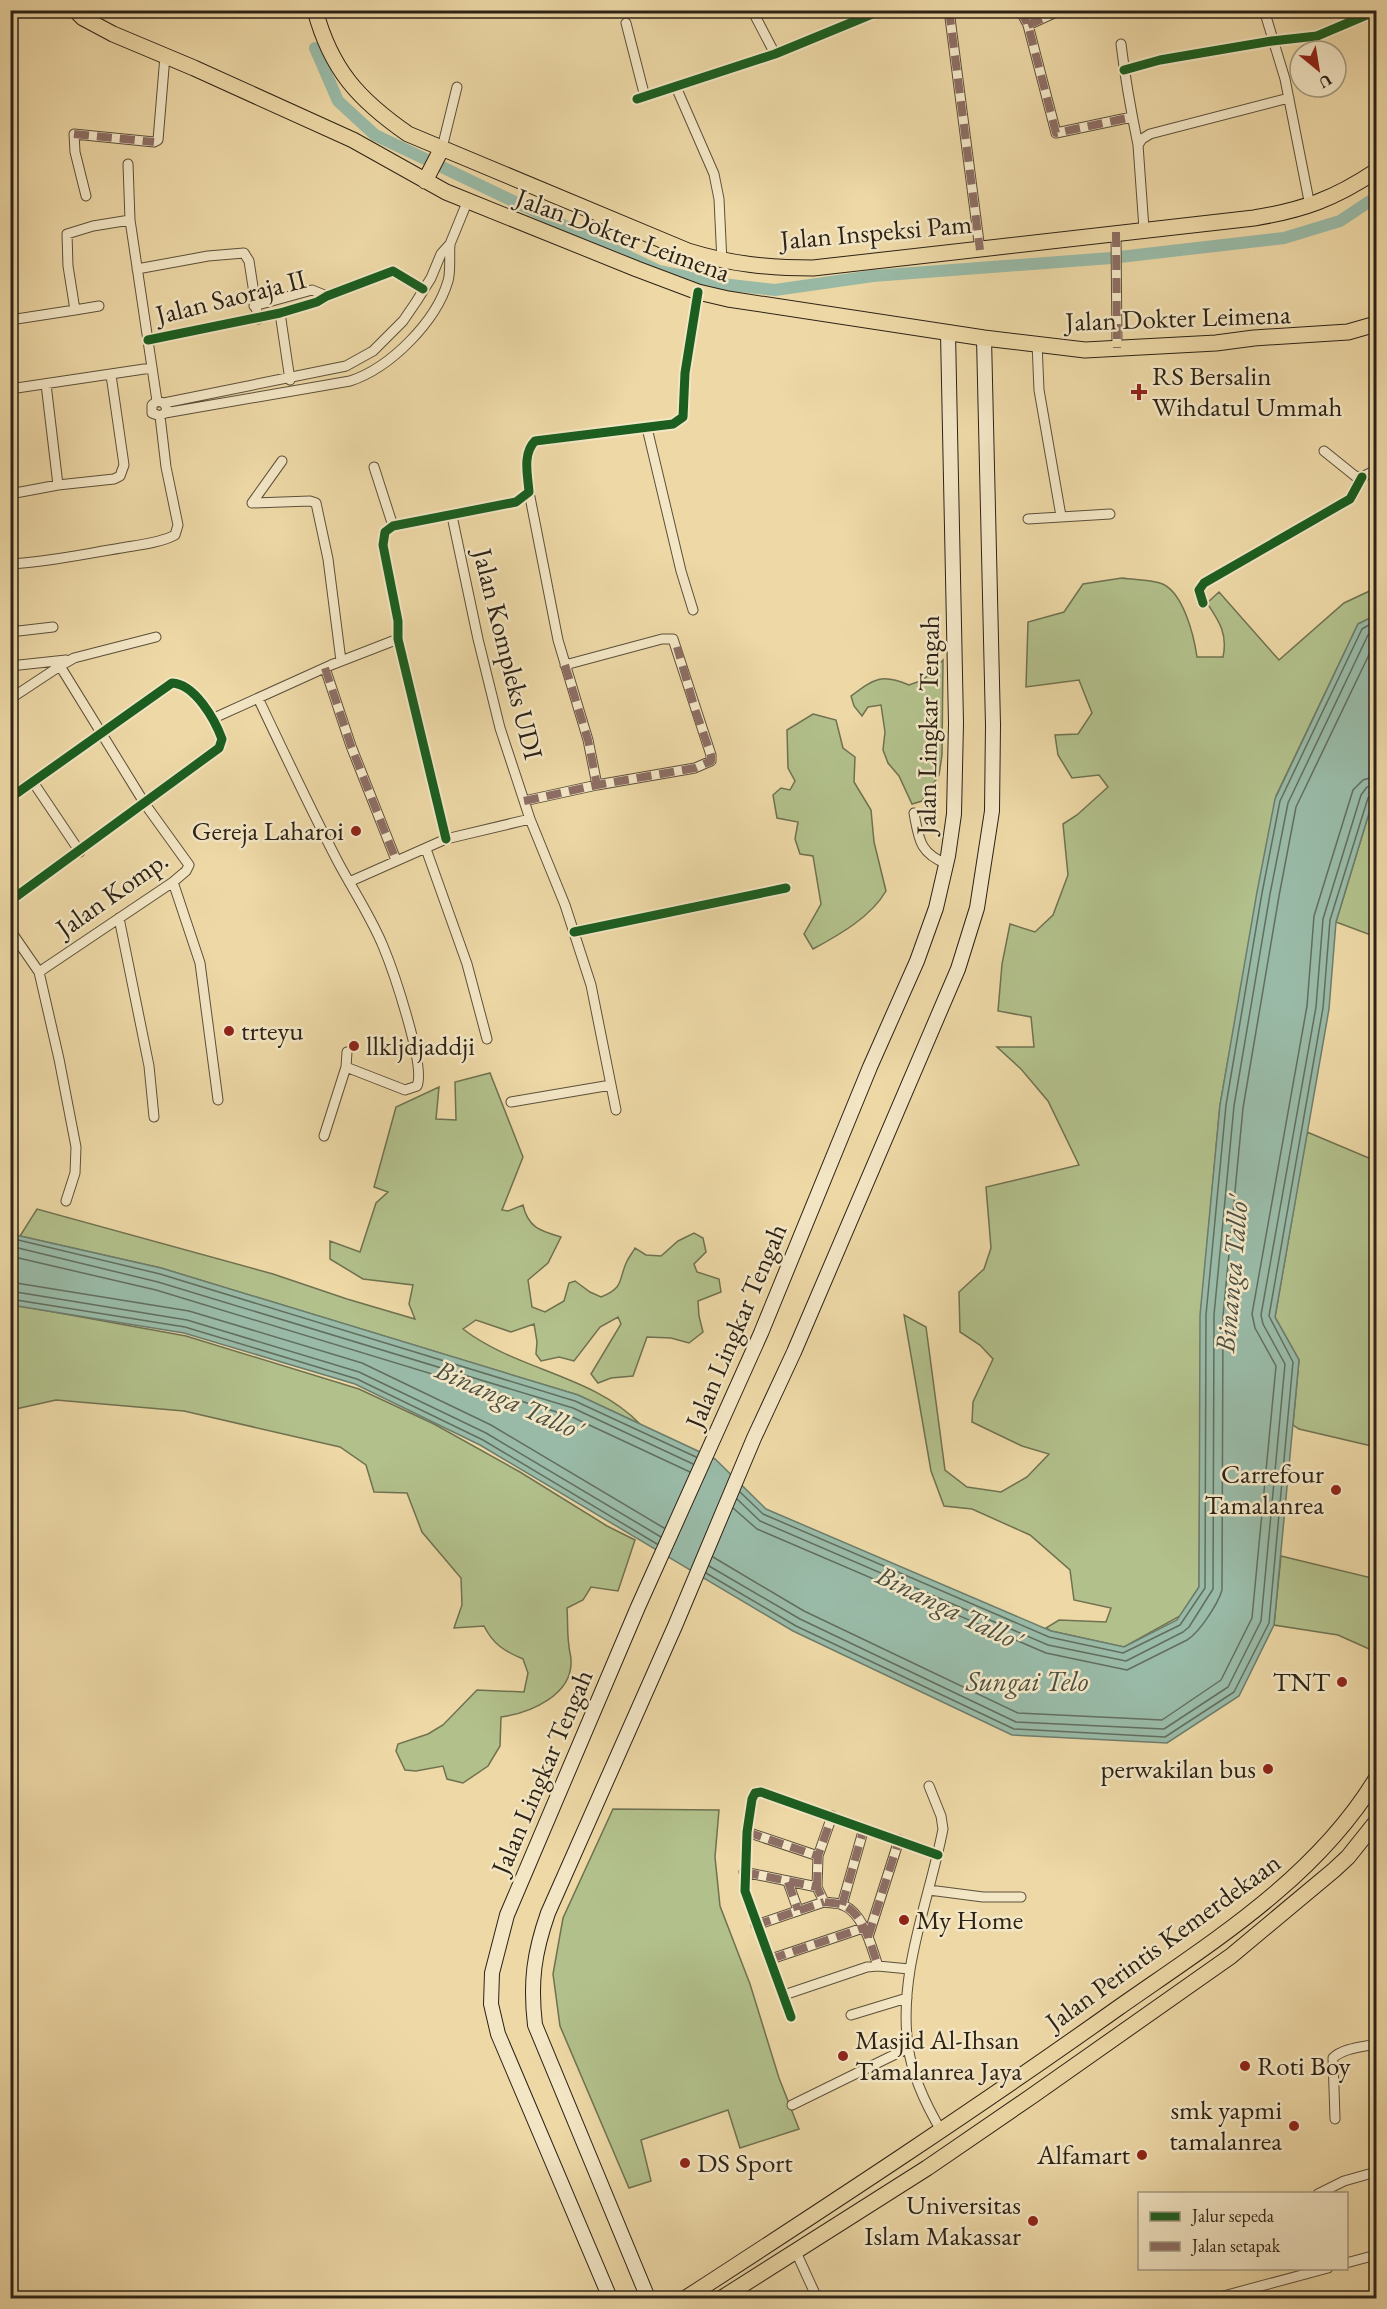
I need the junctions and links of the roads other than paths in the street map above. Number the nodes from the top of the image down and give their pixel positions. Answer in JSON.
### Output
{"nodes":[{"id":1,"x":75,"y":10,"type":"edge"},
{"id":2,"x":315,"y":10,"type":"edge"},
{"id":3,"x":752,"y":10,"type":"edge"},
{"id":4,"x":882,"y":10,"type":"edge"},
{"id":5,"x":949,"y":10,"type":"edge"},
{"id":6,"x":1020,"y":10,"type":"edge"},
{"id":7,"x":1061,"y":10,"type":"edge"},
{"id":8,"x":1264,"y":10,"type":"edge"},
{"id":9,"x":1377,"y":11,"type":"edge"},
{"id":10,"x":626,"y":23,"type":"dead end"},
{"id":11,"x":1028,"y":25,"type":"junction"},
{"id":12,"x":1272,"y":41,"type":"junction"},
{"id":13,"x":1120,"y":44,"type":"dead end"},
{"id":14,"x":775,"y":54,"type":"junction"},
{"id":15,"x":165,"y":56,"type":"junction"},
{"id":16,"x":1124,"y":70,"type":"junction"},
{"id":17,"x":457,"y":87,"type":"dead end"},
{"id":18,"x":676,"y":87,"type":"junction"},
{"id":19,"x":1288,"y":93,"type":"edge"},
{"id":20,"x":1288,"y":98,"type":"edge"},
{"id":21,"x":1289,"y":99,"type":"edge"},
{"id":22,"x":1132,"y":117,"type":"junction"},
{"id":23,"x":1138,"y":146,"type":"junction"},
{"id":24,"x":442,"y":148,"type":"junction"},
{"id":25,"x":128,"y":164,"type":"dead end"},
{"id":26,"x":1377,"y":171,"type":"edge"},
{"id":27,"x":425,"y":181,"type":"junction"},
{"id":28,"x":86,"y":196,"type":"dead end"},
{"id":29,"x":468,"y":200,"type":"junction"},
{"id":30,"x":1310,"y":206,"type":"junction"},
{"id":31,"x":130,"y":220,"type":"junction"},
{"id":32,"x":1144,"y":230,"type":"junction"},
{"id":33,"x":1116,"y":232,"type":"junction"},
{"id":34,"x":450,"y":244,"type":"junction"},
{"id":35,"x":981,"y":250,"type":"junction"},
{"id":36,"x":722,"y":262,"type":"junction"},
{"id":37,"x":137,"y":269,"type":"junction"},
{"id":38,"x":423,"y":289,"type":"junction"},
{"id":39,"x":698,"y":292,"type":"junction"},
{"id":40,"x":327,"y":296,"type":"junction"},
{"id":41,"x":99,"y":306,"type":"dead end"},
{"id":42,"x":254,"y":306,"type":"junction"},
{"id":43,"x":75,"y":310,"type":"junction"},
{"id":44,"x":280,"y":314,"type":"junction"},
{"id":45,"x":258,"y":319,"type":"junction"},
{"id":46,"x":10,"y":320,"type":"edge"},
{"id":47,"x":1377,"y":324,"type":"edge"},
{"id":48,"x":948,"y":333,"type":"junction"},
{"id":49,"x":984,"y":338,"type":"junction"},
{"id":50,"x":148,"y":340,"type":"junction"},
{"id":51,"x":1037,"y":343,"type":"junction"},
{"id":52,"x":1118,"y":348,"type":"junction"},
{"id":53,"x":352,"y":364,"type":"junction"},
{"id":54,"x":152,"y":368,"type":"junction"},
{"id":55,"x":111,"y":375,"type":"junction"},
{"id":56,"x":289,"y":377,"type":"junction"},
{"id":57,"x":356,"y":379,"type":"junction"},
{"id":58,"x":46,"y":384,"type":"junction"},
{"id":59,"x":10,"y":389,"type":"edge"},
{"id":60,"x":291,"y":392,"type":"junction"},
{"id":61,"x":161,"y":402,"type":"junction"},
{"id":62,"x":163,"y":415,"type":"junction"},
{"id":63,"x":647,"y":428,"type":"junction"},
{"id":64,"x":1324,"y":451,"type":"dead end"},
{"id":65,"x":282,"y":461,"type":"dead end"},
{"id":66,"x":374,"y":467,"type":"dead end"},
{"id":67,"x":1377,"y":470,"type":"edge"},
{"id":68,"x":1362,"y":477,"type":"junction"},
{"id":69,"x":58,"y":485,"type":"junction"},
{"id":70,"x":529,"y":492,"type":"junction"},
{"id":71,"x":10,"y":494,"type":"edge"},
{"id":72,"x":1110,"y":514,"type":"dead end"},
{"id":73,"x":452,"y":516,"type":"junction"},
{"id":74,"x":1061,"y":516,"type":"junction"},
{"id":75,"x":1028,"y":519,"type":"dead end"},
{"id":76,"x":393,"y":526,"type":"junction"},
{"id":77,"x":10,"y":564,"type":"edge"},
{"id":78,"x":1203,"y":603,"type":"dead end"},
{"id":79,"x":10,"y":609,"type":"edge"},
{"id":80,"x":693,"y":609,"type":"dead end"},
{"id":81,"x":53,"y":627,"type":"dead end"},
{"id":82,"x":12,"y":632,"type":"edge"},
{"id":83,"x":156,"y":637,"type":"dead end"},
{"id":84,"x":398,"y":639,"type":"junction"},
{"id":85,"x":69,"y":660,"type":"junction"},
{"id":86,"x":341,"y":661,"type":"junction"},
{"id":87,"x":565,"y":665,"type":"junction"},
{"id":88,"x":10,"y":666,"type":"edge"},
{"id":89,"x":60,"y":666,"type":"junction"},
{"id":90,"x":325,"y":668,"type":"junction"},
{"id":91,"x":258,"y":698,"type":"junction"},
{"id":92,"x":10,"y":699,"type":"edge"},
{"id":93,"x":214,"y":718,"type":"junction"},
{"id":94,"x":100,"y":733,"type":"junction"},
{"id":95,"x":33,"y":782,"type":"junction"},
{"id":96,"x":597,"y":785,"type":"junction"},
{"id":97,"x":10,"y":798,"type":"edge"},
{"id":98,"x":524,"y":801,"type":"junction"},
{"id":99,"x":145,"y":804,"type":"junction"},
{"id":100,"x":914,"y":813,"type":"dead end"},
{"id":101,"x":530,"y":819,"type":"junction"},
{"id":102,"x":446,"y":840,"type":"junction"},
{"id":103,"x":426,"y":849,"type":"junction"},
{"id":104,"x":80,"y":852,"type":"junction"},
{"id":105,"x":396,"y":860,"type":"junction"},
{"id":106,"x":946,"y":864,"type":"junction"},
{"id":107,"x":173,"y":882,"type":"junction"},
{"id":108,"x":349,"y":882,"type":"junction"},
{"id":109,"x":786,"y":888,"type":"dead end"},
{"id":110,"x":10,"y":901,"type":"edge"},
{"id":111,"x":118,"y":918,"type":"junction"},
{"id":112,"x":10,"y":930,"type":"edge"},
{"id":113,"x":574,"y":932,"type":"junction"},
{"id":114,"x":39,"y":972,"type":"junction"},
{"id":115,"x":487,"y":1040,"type":"dead end"},
{"id":116,"x":347,"y":1052,"type":"dead end"},
{"id":117,"x":345,"y":1066,"type":"junction"},
{"id":118,"x":611,"y":1085,"type":"junction"},
{"id":119,"x":218,"y":1100,"type":"dead end"},
{"id":120,"x":511,"y":1102,"type":"dead end"},
{"id":121,"x":616,"y":1110,"type":"dead end"},
{"id":122,"x":154,"y":1117,"type":"dead end"},
{"id":123,"x":324,"y":1136,"type":"dead end"},
{"id":124,"x":66,"y":1201,"type":"dead end"},
{"id":125,"x":1377,"y":1779,"type":"edge"},
{"id":126,"x":929,"y":1786,"type":"dead end"},
{"id":127,"x":832,"y":1816,"type":"junction"},
{"id":128,"x":1377,"y":1822,"type":"edge"},
{"id":129,"x":864,"y":1828,"type":"junction"},
{"id":130,"x":747,"y":1832,"type":"junction"},
{"id":131,"x":899,"y":1840,"type":"junction"},
{"id":132,"x":938,"y":1855,"type":"junction"},
{"id":133,"x":818,"y":1856,"type":"junction"},
{"id":134,"x":744,"y":1872,"type":"junction"},
{"id":135,"x":788,"y":1882,"type":"junction"},
{"id":136,"x":817,"y":1887,"type":"junction"},
{"id":137,"x":929,"y":1890,"type":"junction"},
{"id":138,"x":1020,"y":1897,"type":"dead end"},
{"id":139,"x":824,"y":1902,"type":"junction"},
{"id":140,"x":842,"y":1905,"type":"junction"},
{"id":141,"x":798,"y":1910,"type":"junction"},
{"id":142,"x":756,"y":1925,"type":"junction"},
{"id":143,"x":862,"y":1928,"type":"junction"},
{"id":144,"x":868,"y":1938,"type":"junction"},
{"id":145,"x":771,"y":1959,"type":"junction"},
{"id":146,"x":878,"y":1966,"type":"junction"},
{"id":147,"x":909,"y":1969,"type":"junction"},
{"id":148,"x":784,"y":1995,"type":"junction"},
{"id":149,"x":907,"y":1998,"type":"junction"},
{"id":150,"x":851,"y":2015,"type":"dead end"},
{"id":151,"x":792,"y":2017,"type":"dead end"},
{"id":152,"x":1377,"y":2044,"type":"edge"},
{"id":153,"x":908,"y":2048,"type":"junction"},
{"id":154,"x":792,"y":2105,"type":"dead end"},
{"id":155,"x":1335,"y":2119,"type":"dead end"},
{"id":156,"x":942,"y":2132,"type":"junction"},
{"id":157,"x":1377,"y":2172,"type":"edge"},
{"id":158,"x":1320,"y":2192,"type":"edge"},
{"id":159,"x":796,"y":2252,"type":"junction"},
{"id":160,"x":1377,"y":2255,"type":"edge"},
{"id":161,"x":1348,"y":2264,"type":"edge"},
{"id":162,"x":1321,"y":2270,"type":"edge"},
{"id":163,"x":610,"y":2298,"type":"edge"},
{"id":164,"x":648,"y":2298,"type":"edge"},
{"id":165,"x":686,"y":2298,"type":"edge"},
{"id":166,"x":722,"y":2298,"type":"edge"},
{"id":167,"x":817,"y":2298,"type":"edge"},
{"id":168,"x":1216,"y":2298,"type":"edge"}],
"edges":[{"from":1,"to":15,"type":"main road","name":"Jalan Dokter Leimena"},
{"from":2,"to":24,"type":"main road","name":"Jalan Inspeksi Pam"},
{"from":3,"to":14,"type":"street"},
{"from":4,"to":14,"type":"street"},
{"from":5,"to":35,"type":"street"},
{"from":6,"to":11,"type":"street"},
{"from":7,"to":11,"type":"street"},
{"from":8,"to":12,"type":"street"},
{"from":9,"to":12,"type":"street"},
{"from":10,"to":18,"type":"street"},
{"from":11,"to":22,"type":"street"},
{"from":12,"to":16,"type":"street"},
{"from":12,"to":19,"type":"street"},
{"from":13,"to":16,"type":"street"},
{"from":14,"to":18,"type":"street"},
{"from":15,"to":27,"type":"main road","name":"Jalan Dokter Leimena"},
{"from":15,"to":28,"type":"street"},
{"from":16,"to":22,"type":"street"},
{"from":17,"to":24,"type":"street"},
{"from":18,"to":36,"type":"street"},
{"from":20,"to":23,"type":"street"},
{"from":21,"to":30,"type":"street"},
{"from":22,"to":23,"type":"street"},
{"from":23,"to":32,"type":"street"},
{"from":24,"to":27,"type":"main road"},
{"from":24,"to":36,"type":"main road","name":"Jalan Inspeksi Pam"},
{"from":25,"to":31,"type":"street"},
{"from":26,"to":30,"type":"main road","name":"Jalan Inspeksi Pam"},
{"from":27,"to":29,"type":"main road","name":"Jalan Dokter Leimena"},
{"from":29,"to":34,"type":"street"},
{"from":29,"to":39,"type":"main road","name":"Jalan Dokter Leimena"},
{"from":30,"to":32,"type":"main road","name":"Jalan Inspeksi Pam"},
{"from":31,"to":37,"type":"street"},
{"from":31,"to":43,"type":"street"},
{"from":32,"to":33,"type":"main road","name":"Jalan Inspeksi Pam"},
{"from":33,"to":35,"type":"main road","name":"Jalan Inspeksi Pam"},
{"from":33,"to":52,"type":"street"},
{"from":34,"to":38,"type":"street"},
{"from":34,"to":57,"type":"street"},
{"from":35,"to":36,"type":"main road","name":"Jalan Inspeksi Pam"},
{"from":37,"to":42,"type":"street"},
{"from":37,"to":50,"type":"street"},
{"from":38,"to":40,"type":"street","name":"Jalan Saoraja II"},
{"from":38,"to":53,"type":"street"},
{"from":39,"to":48,"type":"main road","name":"Jalan Dokter Leimena"},
{"from":39,"to":63,"type":"street"},
{"from":40,"to":42,"type":"street","name":"Jalan Saoraja II"},
{"from":40,"to":44,"type":"street","name":"Jalan Saoraja II"},
{"from":41,"to":43,"type":"street"},
{"from":42,"to":45,"type":"street"},
{"from":43,"to":46,"type":"street"},
{"from":44,"to":45,"type":"street","name":"Jalan Saoraja II"},
{"from":44,"to":56,"type":"street"},
{"from":45,"to":50,"type":"street","name":"Jalan Saoraja II"},
{"from":47,"to":52,"type":"main road","name":"Jalan Dokter Leimena"},
{"from":48,"to":49,"type":"main road","name":"Jalan Dokter Leimena"},
{"from":48,"to":106,"type":"main road","name":"Jalan Lingkar Tengah"},
{"from":49,"to":51,"type":"main road","name":"Jalan Dokter Leimena"},
{"from":49,"to":164,"type":"main road"},
{"from":50,"to":54,"type":"street"},
{"from":51,"to":52,"type":"main road","name":"Jalan Dokter Leimena"},
{"from":51,"to":74,"type":"street"},
{"from":53,"to":56,"type":"street"},
{"from":53,"to":57,"type":"street"},
{"from":54,"to":55,"type":"street"},
{"from":54,"to":61,"type":"street"},
{"from":55,"to":58,"type":"street"},
{"from":55,"to":69,"type":"street"},
{"from":56,"to":60,"type":"street"},
{"from":56,"to":61,"type":"street"},
{"from":57,"to":60,"type":"street"},
{"from":58,"to":59,"type":"street"},
{"from":58,"to":69,"type":"street"},
{"from":60,"to":62,"type":"street"},
{"from":61,"to":62,"type":"street"},
{"from":61,"to":62,"type":"street"},
{"from":62,"to":77,"type":"street"},
{"from":63,"to":70,"type":"street"},
{"from":63,"to":80,"type":"street"},
{"from":64,"to":68,"type":"street"},
{"from":65,"to":86,"type":"street"},
{"from":66,"to":76,"type":"street"},
{"from":67,"to":68,"type":"street"},
{"from":68,"to":78,"type":"street"},
{"from":69,"to":71,"type":"street"},
{"from":70,"to":73,"type":"street"},
{"from":70,"to":87,"type":"street"},
{"from":72,"to":74,"type":"street"},
{"from":73,"to":76,"type":"street"},
{"from":73,"to":98,"type":"street","name":"Jalan Kompleks UDI"},
{"from":74,"to":75,"type":"street"},
{"from":76,"to":84,"type":"street"},
{"from":79,"to":82,"type":"street"},
{"from":81,"to":82,"type":"street"},
{"from":83,"to":85,"type":"street"},
{"from":84,"to":86,"type":"street"},
{"from":84,"to":102,"type":"street"},
{"from":85,"to":88,"type":"street"},
{"from":85,"to":89,"type":"street"},
{"from":86,"to":90,"type":"street"},
{"from":87,"to":96,"type":"street"},
{"from":87,"to":96,"type":"street"},
{"from":89,"to":92,"type":"street"},
{"from":89,"to":94,"type":"street","name":"Jalan Komp."},
{"from":90,"to":91,"type":"street"},
{"from":90,"to":105,"type":"street"},
{"from":91,"to":93,"type":"street"},
{"from":91,"to":108,"type":"street"},
{"from":93,"to":94,"type":"street"},
{"from":93,"to":99,"type":"street"},
{"from":94,"to":95,"type":"street"},
{"from":94,"to":99,"type":"street","name":"Jalan Komp."},
{"from":95,"to":97,"type":"street"},
{"from":95,"to":104,"type":"street"},
{"from":96,"to":98,"type":"street"},
{"from":98,"to":101,"type":"street","name":"Jalan Kompleks UDI"},
{"from":99,"to":104,"type":"street","name":"Jalan Komp."},
{"from":99,"to":107,"type":"street","name":"Jalan Komp."},
{"from":100,"to":106,"type":"street"},
{"from":101,"to":102,"type":"street"},
{"from":101,"to":113,"type":"street","name":"Jalan Kompleks UDI"},
{"from":102,"to":103,"type":"street"},
{"from":103,"to":105,"type":"street"},
{"from":103,"to":115,"type":"street"},
{"from":104,"to":110,"type":"street","name":"Jalan Komp."},
{"from":105,"to":108,"type":"street"},
{"from":106,"to":163,"type":"main road","name":"Jalan Lingkar Tengah"},
{"from":107,"to":111,"type":"street","name":"Jalan Komp."},
{"from":107,"to":119,"type":"street"},
{"from":108,"to":117,"type":"street"},
{"from":109,"to":113,"type":"street"},
{"from":111,"to":114,"type":"street","name":"Jalan Komp."},
{"from":111,"to":122,"type":"street"},
{"from":112,"to":114,"type":"street","name":"Jalan Komp."},
{"from":113,"to":118,"type":"street","name":"Jalan Kompleks UDI"},
{"from":114,"to":124,"type":"street"},
{"from":116,"to":117,"type":"street"},
{"from":117,"to":123,"type":"street"},
{"from":118,"to":120,"type":"street"},
{"from":118,"to":121,"type":"street","name":"Jalan Kompleks UDI"},
{"from":125,"to":156,"type":"main road","name":"Jalan Perintis Kemerdekaan"},
{"from":126,"to":132,"type":"street"},
{"from":127,"to":129,"type":"street"},
{"from":127,"to":130,"type":"street"},
{"from":127,"to":133,"type":"street"},
{"from":128,"to":159,"type":"main road","name":"Jalan Perintis Kemerdekaan"},
{"from":129,"to":131,"type":"street"},
{"from":129,"to":140,"type":"street"},
{"from":130,"to":133,"type":"street"},
{"from":130,"to":134,"type":"street"},
{"from":131,"to":132,"type":"street"},
{"from":131,"to":144,"type":"street"},
{"from":132,"to":137,"type":"street"},
{"from":133,"to":136,"type":"street"},
{"from":134,"to":135,"type":"street"},
{"from":134,"to":142,"type":"street"},
{"from":135,"to":136,"type":"street"},
{"from":135,"to":141,"type":"street"},
{"from":136,"to":139,"type":"street"},
{"from":137,"to":138,"type":"street"},
{"from":137,"to":147,"type":"street"},
{"from":139,"to":140,"type":"street"},
{"from":139,"to":141,"type":"street"},
{"from":140,"to":143,"type":"street"},
{"from":141,"to":142,"type":"street"},
{"from":142,"to":145,"type":"street"},
{"from":143,"to":144,"type":"street"},
{"from":143,"to":145,"type":"street"},
{"from":144,"to":146,"type":"street"},
{"from":145,"to":148,"type":"street"},
{"from":146,"to":147,"type":"street"},
{"from":146,"to":148,"type":"street"},
{"from":147,"to":149,"type":"street"},
{"from":148,"to":151,"type":"street"},
{"from":149,"to":150,"type":"street"},
{"from":149,"to":153,"type":"street"},
{"from":152,"to":155,"type":"street"},
{"from":153,"to":154,"type":"street"},
{"from":153,"to":156,"type":"street"},
{"from":156,"to":165,"type":"main road","name":"Jalan Perintis Kemerdekaan"},
{"from":157,"to":158,"type":"street"},
{"from":159,"to":166,"type":"main road","name":"Jalan Perintis Kemerdekaan"},
{"from":159,"to":167,"type":"street"},
{"from":160,"to":161,"type":"street"},
{"from":162,"to":168,"type":"street"}]}
